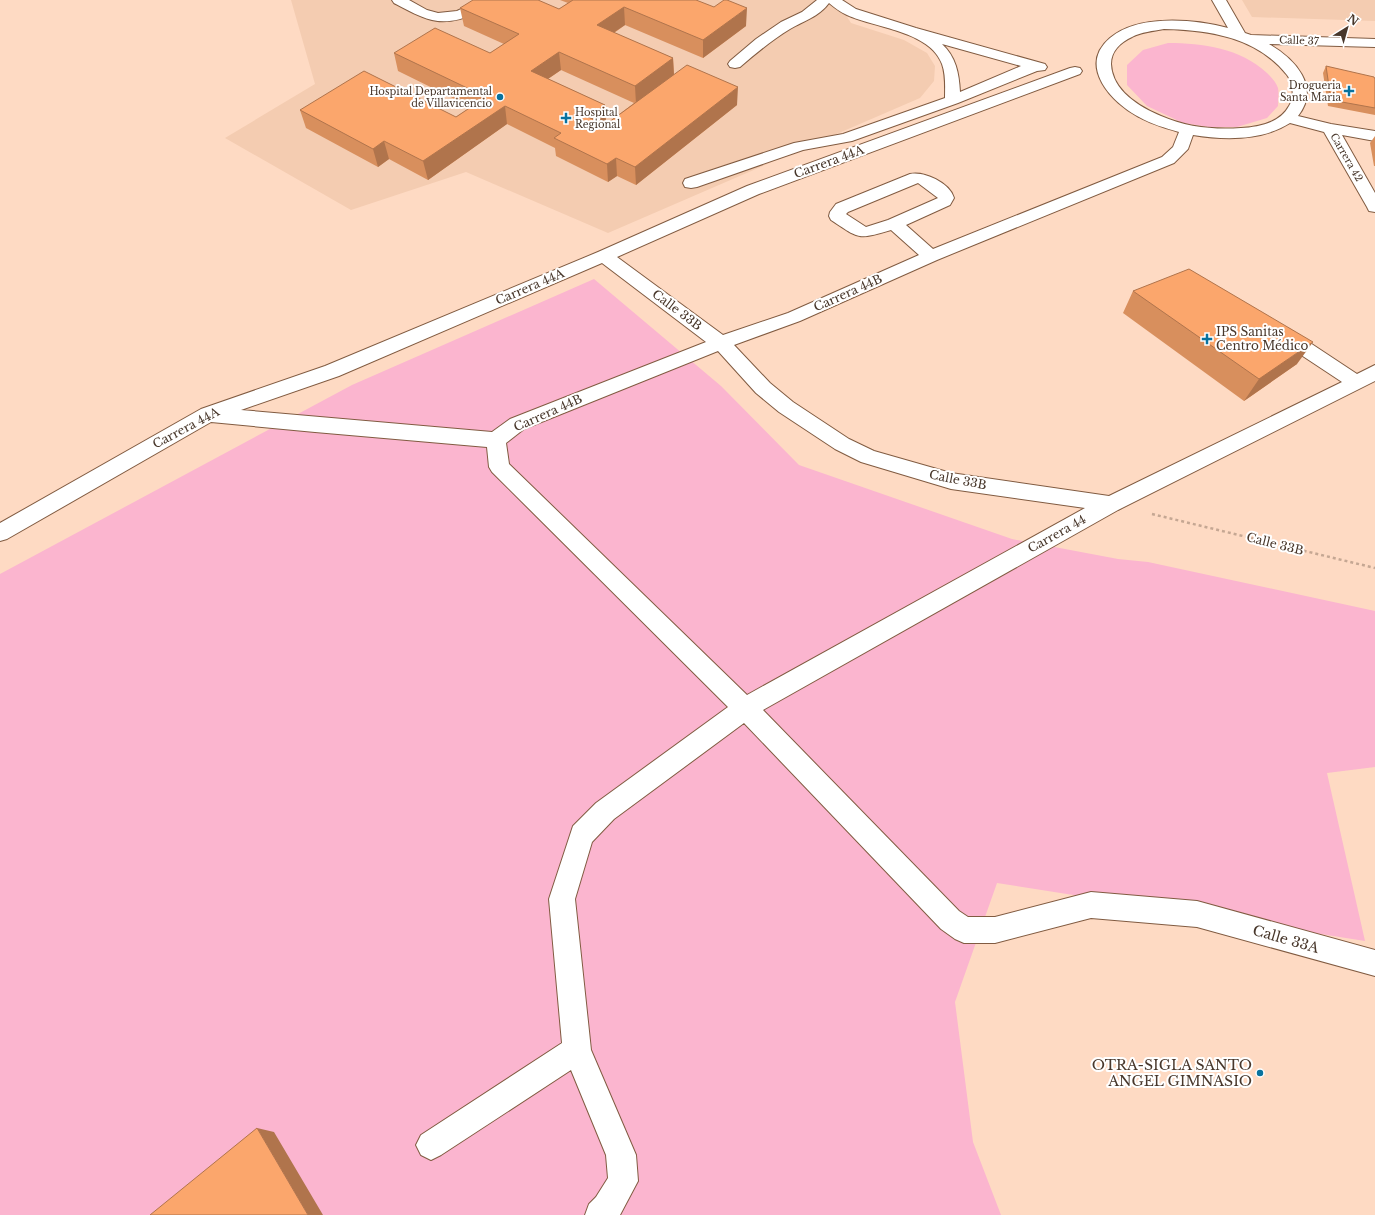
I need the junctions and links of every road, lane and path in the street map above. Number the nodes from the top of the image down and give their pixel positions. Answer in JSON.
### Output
{"nodes":[{"id":1,"x":399,"y":0,"type":"edge"},
{"id":2,"x":490,"y":0,"type":"edge"},
{"id":3,"x":803,"y":0,"type":"edge"},
{"id":4,"x":829,"y":1,"type":"edge"},
{"id":5,"x":1213,"y":3,"type":"edge"},
{"id":6,"x":911,"y":31,"type":"junction"},
{"id":7,"x":1225,"y":32,"type":"junction"},
{"id":8,"x":1244,"y":38,"type":"junction"},
{"id":9,"x":1375,"y":43,"type":"edge"},
{"id":10,"x":734,"y":64,"type":"dead end"},
{"id":11,"x":1035,"y":66,"type":"junction"},
{"id":12,"x":1103,"y":70,"type":"junction"},
{"id":13,"x":1074,"y":71,"type":"junction"},
{"id":14,"x":953,"y":100,"type":"junction"},
{"id":15,"x":1288,"y":118,"type":"junction"},
{"id":16,"x":1330,"y":129,"type":"junction"},
{"id":17,"x":1187,"y":130,"type":"junction"},
{"id":18,"x":1375,"y":136,"type":"edge"},
{"id":19,"x":691,"y":183,"type":"dead end"},
{"id":20,"x":1375,"y":206,"type":"edge"},
{"id":21,"x":894,"y":224,"type":"junction"},
{"id":22,"x":604,"y":256,"type":"junction"},
{"id":23,"x":931,"y":256,"type":"junction"},
{"id":24,"x":1266,"y":323,"type":"edge"},
{"id":25,"x":721,"y":343,"type":"junction"},
{"id":26,"x":1375,"y":372,"type":"edge"},
{"id":27,"x":1357,"y":383,"type":"junction"},
{"id":28,"x":208,"y":414,"type":"junction"},
{"id":29,"x":496,"y":440,"type":"junction"},
{"id":30,"x":1111,"y":504,"type":"junction"},
{"id":31,"x":0,"y":533,"type":"edge"},
{"id":32,"x":1375,"y":568,"type":"edge"},
{"id":33,"x":745,"y":708,"type":"junction"},
{"id":34,"x":1375,"y":963,"type":"edge"},
{"id":35,"x":577,"y":1050,"type":"junction"},
{"id":36,"x":431,"y":1145,"type":"dead end"},
{"id":37,"x":600,"y":1215,"type":"edge"}],
"edges":[{"from":1,"to":2,"type":"street"},
{"from":3,"to":4,"type":"street"},
{"from":4,"to":6,"type":"street"},
{"from":4,"to":10,"type":"street"},
{"from":5,"to":7,"type":"street"},
{"from":5,"to":8,"type":"street"},
{"from":6,"to":11,"type":"street"},
{"from":6,"to":14,"type":"street"},
{"from":7,"to":8,"type":"street"},
{"from":7,"to":12,"type":"street"},
{"from":8,"to":9,"type":"street","name":"Calle 37"},
{"from":8,"to":15,"type":"street"},
{"from":11,"to":13,"type":"street"},
{"from":11,"to":14,"type":"street"},
{"from":12,"to":13,"type":"street"},
{"from":12,"to":17,"type":"street"},
{"from":13,"to":22,"type":"street","name":"Carrera 44A"},
{"from":14,"to":19,"type":"street"},
{"from":15,"to":16,"type":"street"},
{"from":15,"to":17,"type":"street"},
{"from":16,"to":18,"type":"street"},
{"from":16,"to":20,"type":"street","name":"Carrera 42"},
{"from":17,"to":23,"type":"street","name":"Carrera 44B"},
{"from":21,"to":21,"type":"street"},
{"from":21,"to":23,"type":"street"},
{"from":22,"to":25,"type":"street","name":"Calle 33B"},
{"from":22,"to":28,"type":"street","name":"Carrera 44A"},
{"from":23,"to":25,"type":"street","name":"Carrera 44B"},
{"from":24,"to":27,"type":"street"},
{"from":25,"to":29,"type":"street","name":"Carrera 44B"},
{"from":25,"to":30,"type":"street","name":"Calle 33B"},
{"from":26,"to":27,"type":"street","name":"Carrera 44"},
{"from":27,"to":30,"type":"street","name":"Carrera 44"},
{"from":28,"to":29,"type":"street"},
{"from":28,"to":31,"type":"street","name":"Carrera 44A"},
{"from":29,"to":33,"type":"street","name":"Calle 33A"},
{"from":30,"to":32,"type":"path","name":"Calle 33B"},
{"from":30,"to":33,"type":"street","name":"Carrera 44"},
{"from":33,"to":34,"type":"street","name":"Calle 33A"},
{"from":33,"to":35,"type":"street","name":"Carrera 44"},
{"from":35,"to":36,"type":"street"},
{"from":35,"to":37,"type":"street","name":"Carrera 44"}]}
